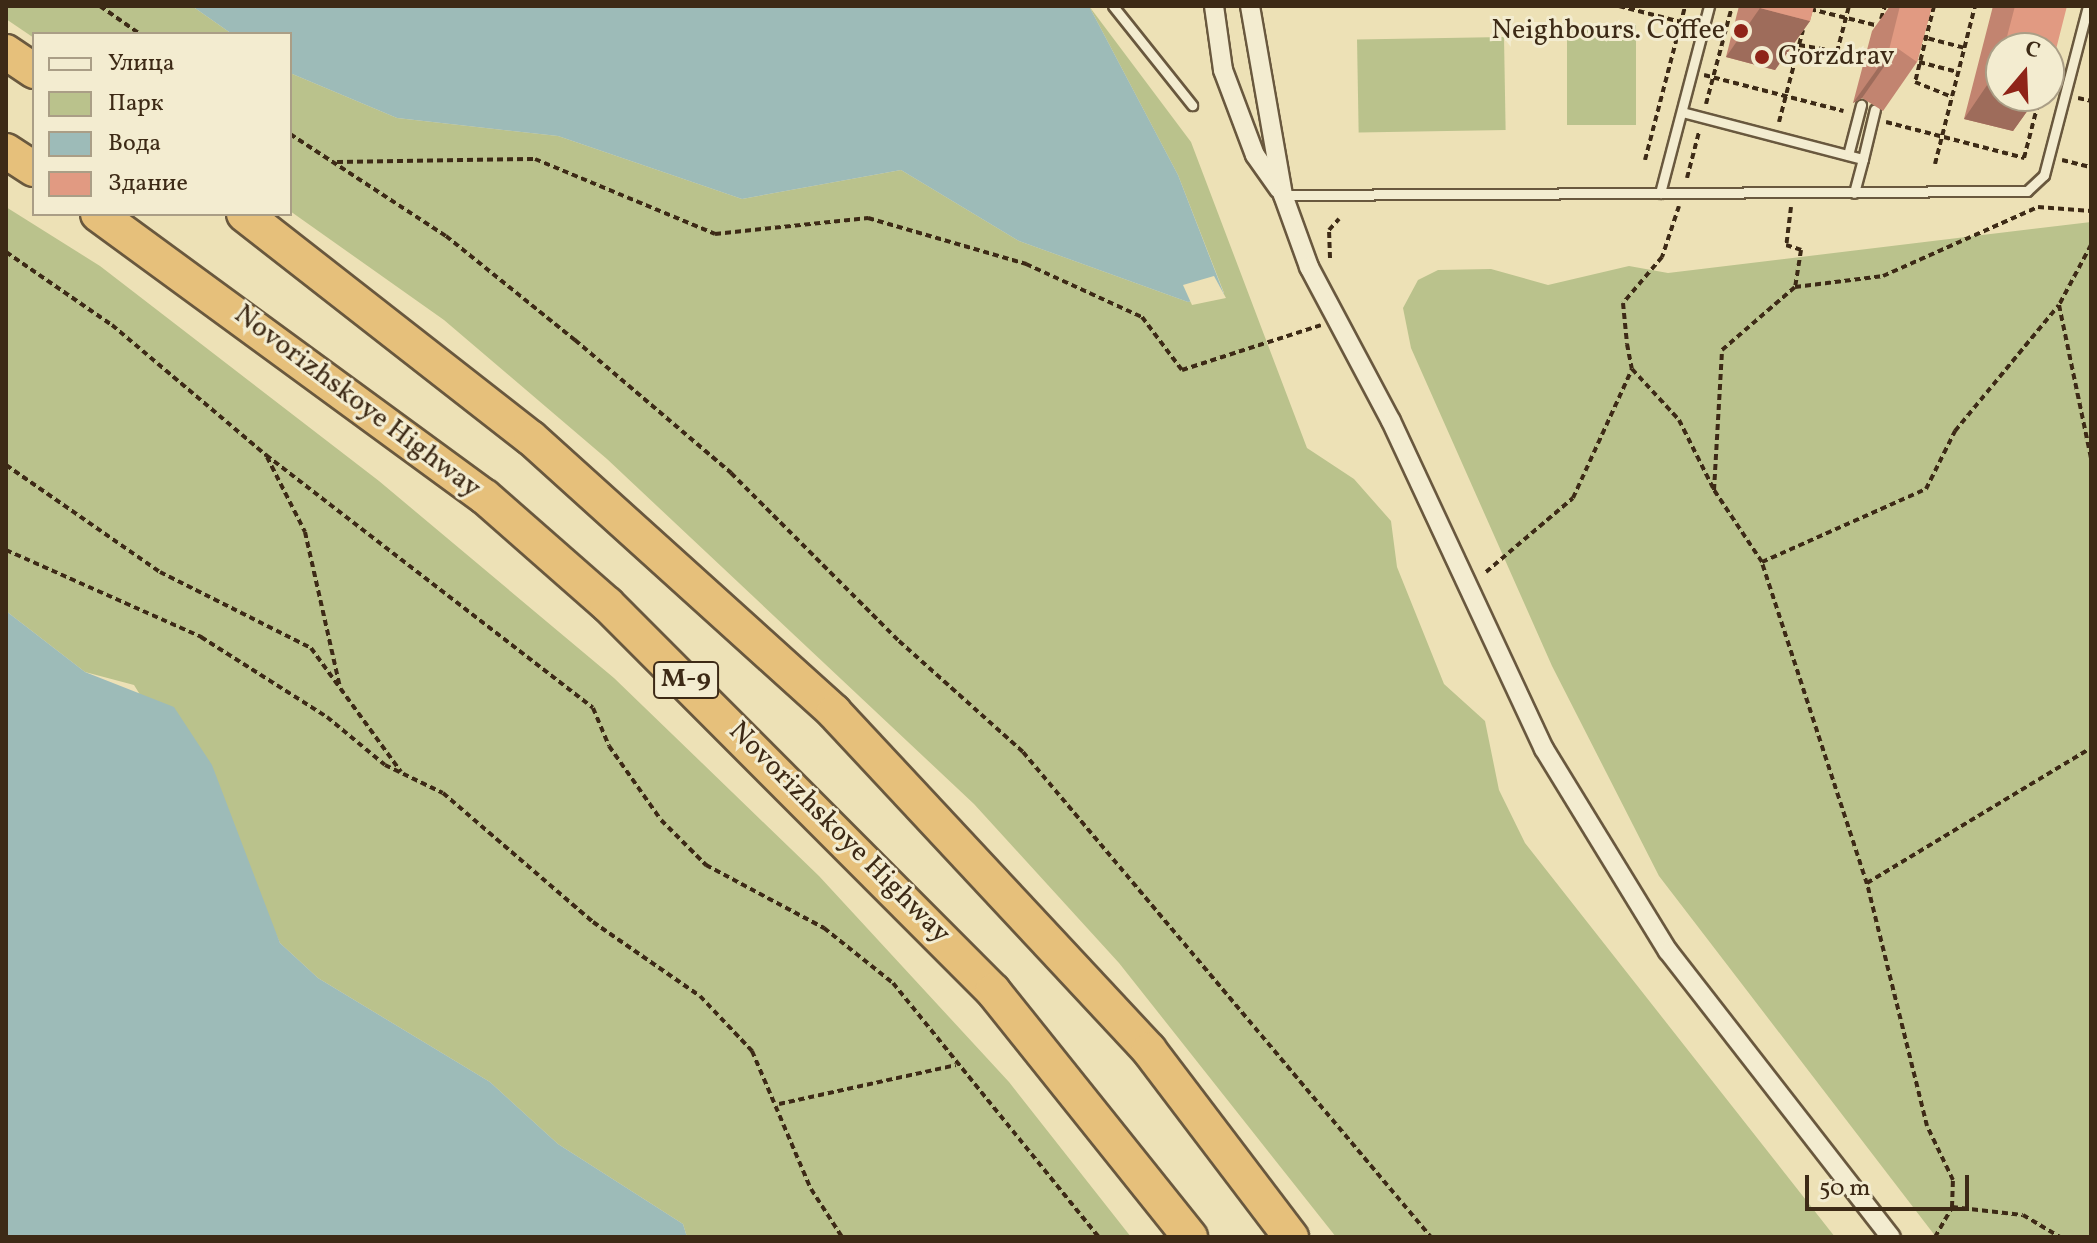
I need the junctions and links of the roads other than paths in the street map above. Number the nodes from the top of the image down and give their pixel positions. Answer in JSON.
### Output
{"nodes":[{"id":1,"x":1113,"y":6,"type":"edge"},
{"id":2,"x":1214,"y":6,"type":"edge"},
{"id":3,"x":1250,"y":6,"type":"edge"},
{"id":4,"x":1709,"y":6,"type":"edge"},
{"id":5,"x":2088,"y":6,"type":"edge"},
{"id":6,"x":6,"y":52,"type":"edge"},
{"id":7,"x":32,"y":70,"type":"edge"},
{"id":8,"x":1192,"y":105,"type":"dead end"},
{"id":9,"x":1861,"y":105,"type":"dead end"},
{"id":10,"x":1875,"y":109,"type":"dead end"},
{"id":11,"x":1682,"y":112,"type":"junction"},
{"id":12,"x":6,"y":151,"type":"edge"},
{"id":13,"x":1848,"y":155,"type":"junction"},
{"id":14,"x":1863,"y":159,"type":"junction"},
{"id":15,"x":32,"y":168,"type":"edge"},
{"id":16,"x":1660,"y":193,"type":"junction"},
{"id":17,"x":1854,"y":193,"type":"junction"},
{"id":18,"x":1283,"y":195,"type":"junction"},
{"id":19,"x":101,"y":216,"type":"edge"},
{"id":20,"x":247,"y":216,"type":"edge"},
{"id":21,"x":1190,"y":1237,"type":"edge"},
{"id":22,"x":1291,"y":1237,"type":"edge"},
{"id":23,"x":1891,"y":1237,"type":"edge"}],
"edges":[{"from":1,"to":8,"type":"lane"},
{"from":2,"to":18,"type":"street"},
{"from":3,"to":18,"type":"street"},
{"from":4,"to":11,"type":"lane"},
{"from":5,"to":17,"type":"lane"},
{"from":6,"to":7,"type":"highway"},
{"from":9,"to":13,"type":"lane"},
{"from":10,"to":14,"type":"lane"},
{"from":11,"to":13,"type":"lane"},
{"from":11,"to":16,"type":"lane"},
{"from":12,"to":15,"type":"highway"},
{"from":13,"to":14,"type":"lane"},
{"from":14,"to":17,"type":"lane"},
{"from":16,"to":17,"type":"lane"},
{"from":16,"to":18,"type":"lane"},
{"from":18,"to":23,"type":"street"},
{"from":19,"to":21,"type":"highway","name":"Novorizhskoye Highway","number":"М-9"},
{"from":20,"to":22,"type":"highway","number":"М-9"}]}
